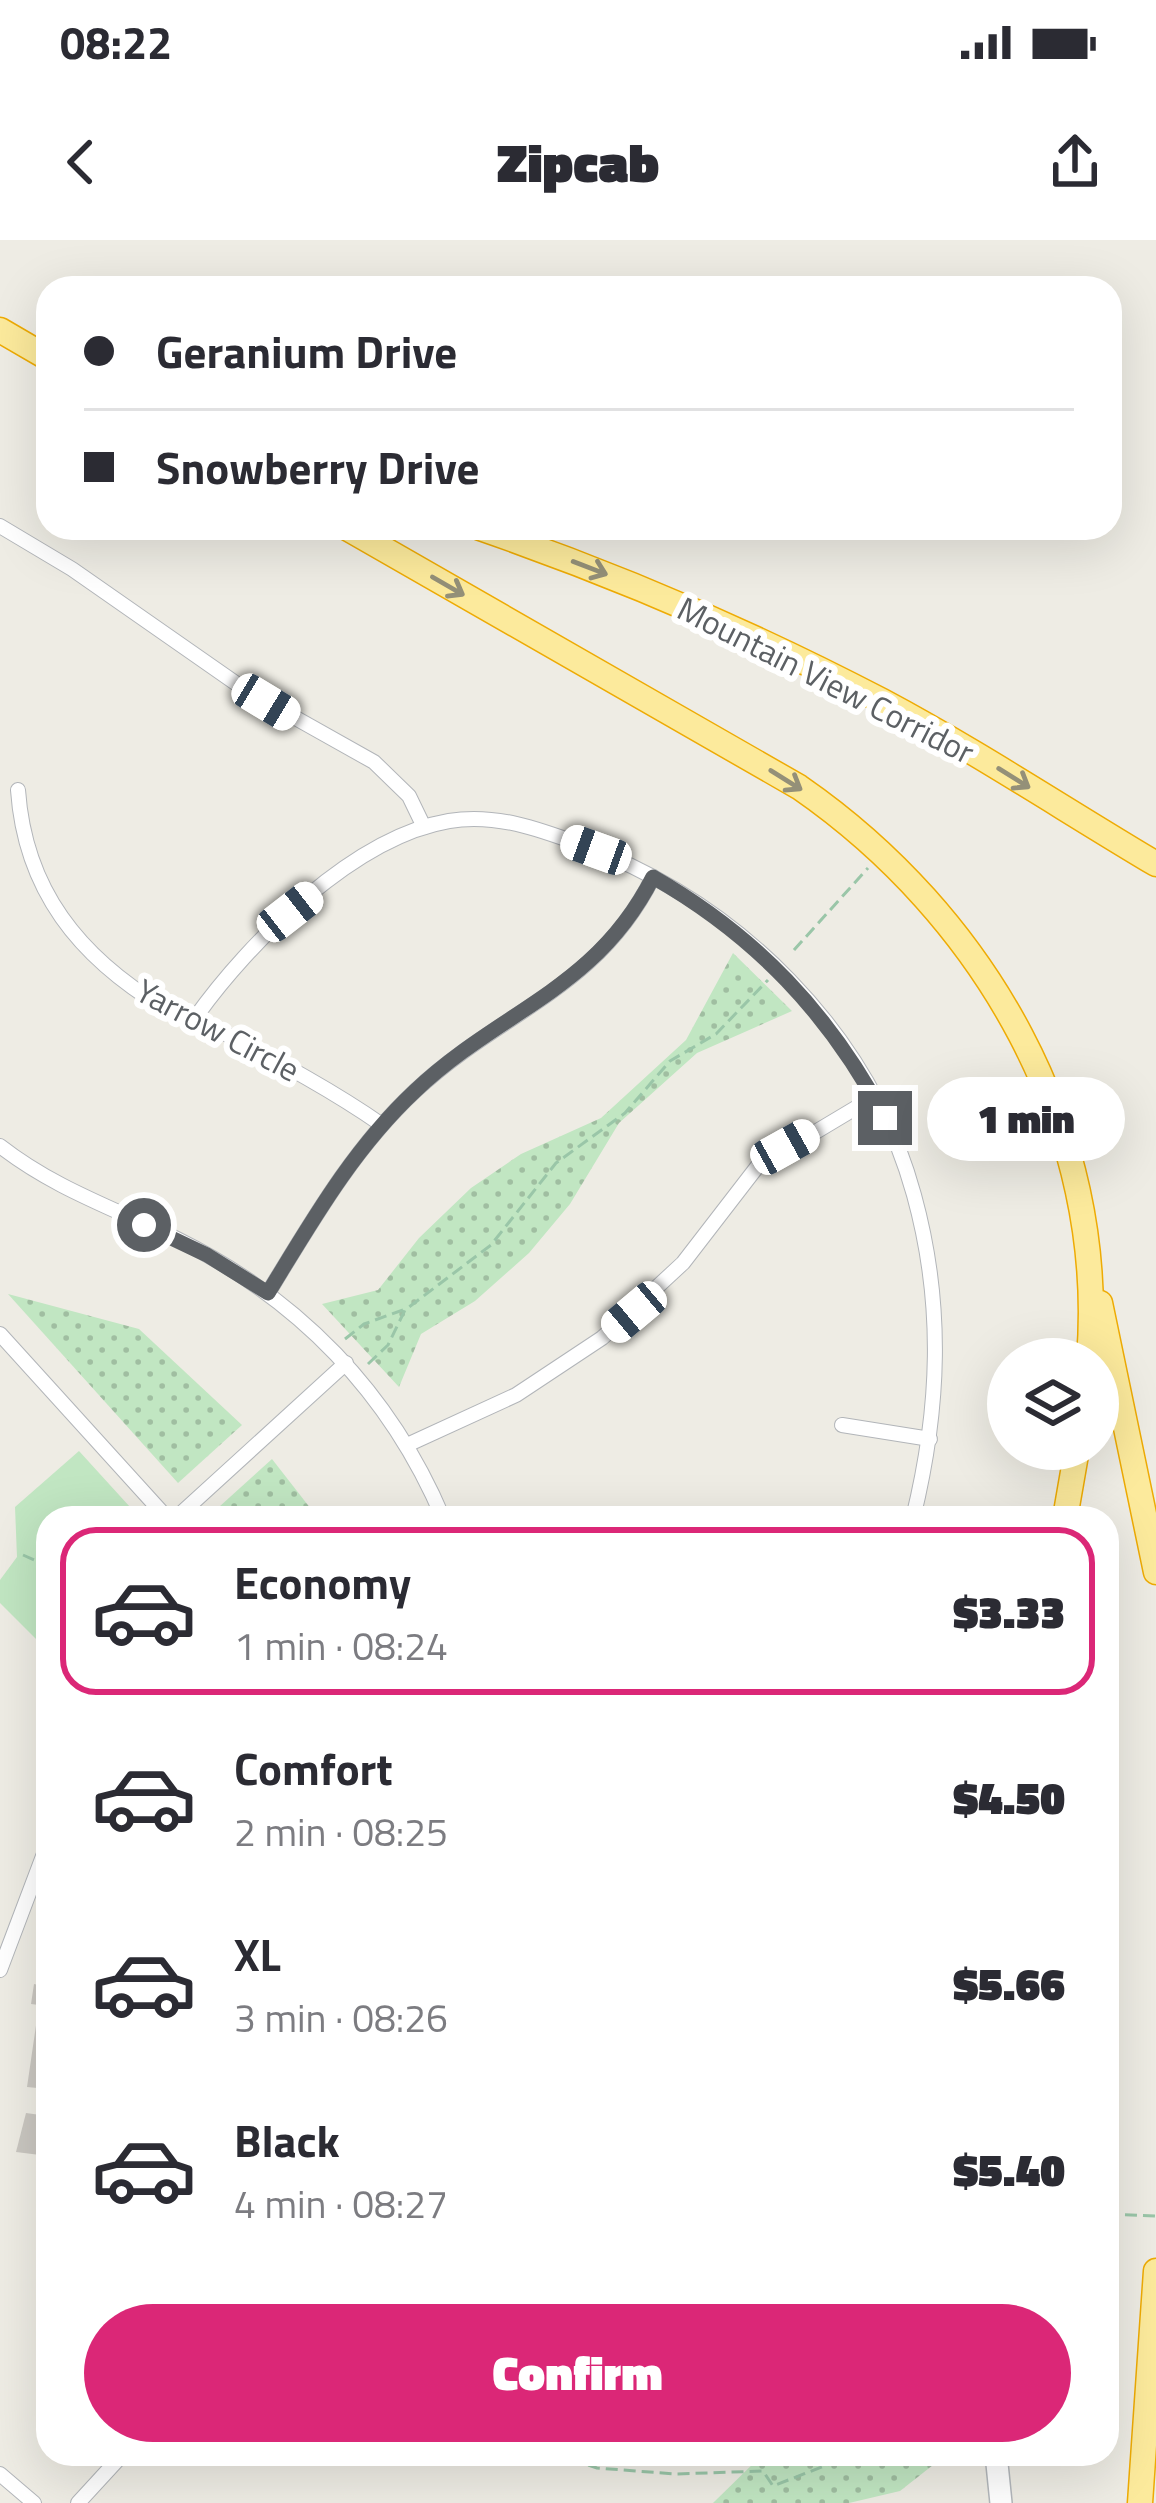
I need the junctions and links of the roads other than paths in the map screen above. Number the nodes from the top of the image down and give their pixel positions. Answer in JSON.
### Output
{"nodes":[{"id":1,"x":0,"y":327,"type":"edge"},
{"id":2,"x":36,"y":346,"type":"edge"},
{"id":3,"x":0,"y":526,"type":"edge"},
{"id":4,"x":367,"y":540,"type":"edge"},
{"id":5,"x":512,"y":540,"type":"edge"},
{"id":6,"x":18,"y":790,"type":"dead end"},
{"id":7,"x":424,"y":827,"type":"junction"},
{"id":8,"x":1156,"y":864,"type":"edge"},
{"id":9,"x":653,"y":877,"type":"junction"},
{"id":10,"x":195,"y":1018,"type":"junction"},
{"id":11,"x":874,"y":1097,"type":"junction"},
{"id":12,"x":382,"y":1125,"type":"junction"},
{"id":13,"x":0,"y":1146,"type":"edge"},
{"id":14,"x":1081,"y":1213,"type":"junction"},
{"id":15,"x":268,"y":1293,"type":"junction"},
{"id":16,"x":0,"y":1334,"type":"edge"},
{"id":17,"x":1089,"y":1338,"type":"edge"},
{"id":18,"x":346,"y":1363,"type":"junction"},
{"id":19,"x":842,"y":1425,"type":"dead end"},
{"id":20,"x":930,"y":1439,"type":"junction"},
{"id":21,"x":407,"y":1445,"type":"junction"},
{"id":22,"x":1073,"y":1470,"type":"edge"},
{"id":23,"x":156,"y":1506,"type":"edge"},
{"id":24,"x":189,"y":1506,"type":"edge"},
{"id":25,"x":437,"y":1506,"type":"edge"},
{"id":26,"x":916,"y":1506,"type":"edge"},
{"id":27,"x":1067,"y":1506,"type":"edge"},
{"id":28,"x":1156,"y":1572,"type":"edge"},
{"id":29,"x":36,"y":1875,"type":"edge"},
{"id":30,"x":0,"y":1970,"type":"edge"},
{"id":31,"x":1156,"y":2271,"type":"edge"},
{"id":32,"x":1156,"y":2445,"type":"edge"},
{"id":33,"x":112,"y":2466,"type":"edge"},
{"id":34,"x":996,"y":2466,"type":"edge"},
{"id":35,"x":0,"y":2474,"type":"edge"},
{"id":36,"x":34,"y":2503,"type":"edge"},
{"id":37,"x":78,"y":2503,"type":"edge"},
{"id":38,"x":1001,"y":2503,"type":"edge"},
{"id":39,"x":1140,"y":2503,"type":"edge"},
{"id":40,"x":1150,"y":2503,"type":"edge"}],
"edges":[{"from":1,"to":2,"type":"highway"},
{"from":3,"to":7,"type":"street"},
{"from":4,"to":14,"type":"highway","one_way":true},
{"from":5,"to":8,"type":"highway","name":"Mountain View Corridor","one_way":true},
{"from":6,"to":10,"type":"street","name":"Yarrow Circle"},
{"from":7,"to":9,"type":"street"},
{"from":7,"to":10,"type":"street"},
{"from":9,"to":11,"type":"street"},
{"from":9,"to":12,"type":"street"},
{"from":10,"to":12,"type":"street","name":"Yarrow Circle"},
{"from":11,"to":20,"type":"street"},
{"from":11,"to":21,"type":"street"},
{"from":12,"to":15,"type":"street"},
{"from":13,"to":15,"type":"street"},
{"from":14,"to":17,"type":"highway"},
{"from":14,"to":28,"type":"highway"},
{"from":15,"to":18,"type":"street"},
{"from":16,"to":23,"type":"street"},
{"from":18,"to":21,"type":"street"},
{"from":18,"to":24,"type":"street"},
{"from":19,"to":20,"type":"street"},
{"from":20,"to":26,"type":"street"},
{"from":21,"to":25,"type":"street"},
{"from":22,"to":27,"type":"highway"},
{"from":29,"to":30,"type":"street"},
{"from":31,"to":39,"type":"highway"},
{"from":32,"to":40,"type":"highway"},
{"from":33,"to":37,"type":"street"},
{"from":34,"to":38,"type":"main road"},
{"from":35,"to":36,"type":"street"}]}
